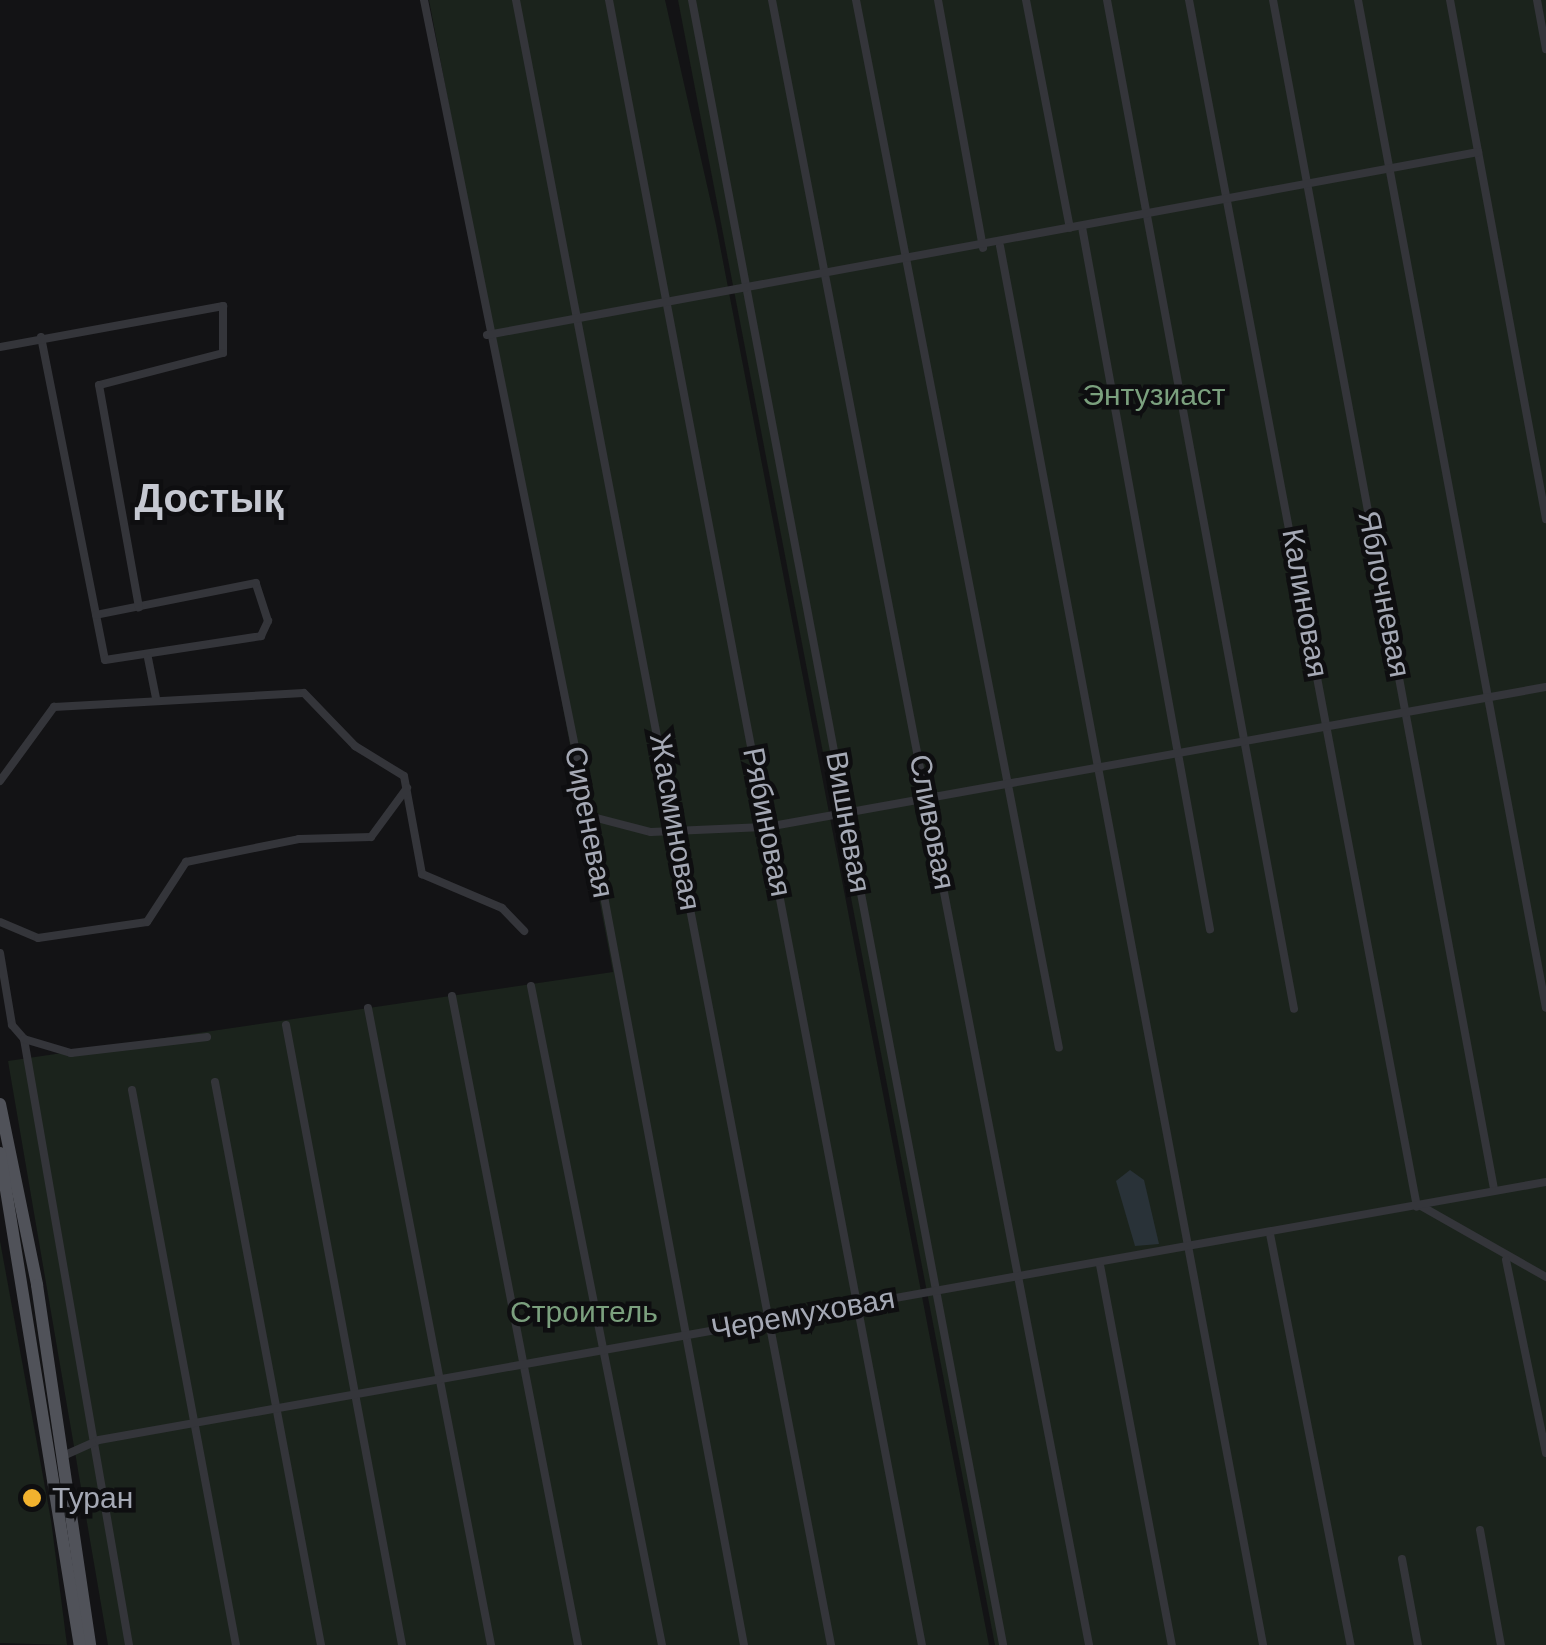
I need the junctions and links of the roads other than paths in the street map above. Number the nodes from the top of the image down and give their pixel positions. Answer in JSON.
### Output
{"nodes":[{"id":1,"x":424,"y":0,"type":"edge"},
{"id":2,"x":516,"y":0,"type":"edge"},
{"id":3,"x":609,"y":0,"type":"edge"},
{"id":4,"x":692,"y":0,"type":"edge"},
{"id":5,"x":772,"y":0,"type":"edge"},
{"id":6,"x":856,"y":0,"type":"edge"},
{"id":7,"x":938,"y":0,"type":"edge"},
{"id":8,"x":1026,"y":0,"type":"edge"},
{"id":9,"x":1107,"y":0,"type":"edge"},
{"id":10,"x":1189,"y":0,"type":"edge"},
{"id":11,"x":1273,"y":0,"type":"edge"},
{"id":12,"x":1358,"y":0,"type":"edge"},
{"id":13,"x":1450,"y":0,"type":"edge"},
{"id":14,"x":1538,"y":0,"type":"edge"},
{"id":15,"x":1546,"y":49,"type":"edge"},
{"id":16,"x":1478,"y":152,"type":"junction"},
{"id":17,"x":1387,"y":172,"type":"junction"},
{"id":18,"x":1308,"y":187,"type":"junction"},
{"id":19,"x":1231,"y":198,"type":"junction"},
{"id":20,"x":1150,"y":214,"type":"junction"},
{"id":21,"x":1082,"y":227,"type":"junction"},
{"id":22,"x":1070,"y":228,"type":"junction"},
{"id":23,"x":1000,"y":246,"type":"junction"},
{"id":24,"x":982,"y":248,"type":"junction"},
{"id":25,"x":908,"y":258,"type":"junction"},
{"id":26,"x":827,"y":272,"type":"junction"},
{"id":27,"x":744,"y":291,"type":"junction"},
{"id":28,"x":670,"y":307,"type":"junction"},
{"id":29,"x":579,"y":320,"type":"junction"},
{"id":30,"x":487,"y":335,"type":"junction"},
{"id":31,"x":41,"y":337,"type":"junction"},
{"id":32,"x":0,"y":347,"type":"edge"},
{"id":33,"x":1546,"y":519,"type":"edge"},
{"id":34,"x":139,"y":607,"type":"junction"},
{"id":35,"x":96,"y":615,"type":"junction"},
{"id":36,"x":148,"y":658,"type":"junction"},
{"id":37,"x":1546,"y":687,"type":"edge"},
{"id":38,"x":156,"y":698,"type":"junction"},
{"id":39,"x":1488,"y":699,"type":"junction"},
{"id":40,"x":1406,"y":712,"type":"junction"},
{"id":41,"x":1328,"y":730,"type":"junction"},
{"id":42,"x":1246,"y":743,"type":"junction"},
{"id":43,"x":1176,"y":757,"type":"junction"},
{"id":44,"x":1095,"y":772,"type":"junction"},
{"id":45,"x":0,"y":781,"type":"edge"},
{"id":46,"x":407,"y":788,"type":"junction"},
{"id":47,"x":1009,"y":788,"type":"junction"},
{"id":48,"x":929,"y":802,"type":"junction"},
{"id":49,"x":849,"y":814,"type":"junction"},
{"id":50,"x":589,"y":816,"type":"junction"},
{"id":51,"x":767,"y":827,"type":"junction"},
{"id":52,"x":678,"y":832,"type":"junction"},
{"id":53,"x":0,"y":922,"type":"edge"},
{"id":54,"x":1210,"y":928,"type":"dead end"},
{"id":55,"x":524,"y":931,"type":"dead end"},
{"id":56,"x":0,"y":953,"type":"edge"},
{"id":57,"x":531,"y":986,"type":"dead end"},
{"id":58,"x":452,"y":996,"type":"dead end"},
{"id":59,"x":368,"y":1008,"type":"dead end"},
{"id":60,"x":1546,"y":1008,"type":"edge"},
{"id":61,"x":1294,"y":1009,"type":"dead end"},
{"id":62,"x":286,"y":1025,"type":"dead end"},
{"id":63,"x":207,"y":1036,"type":"dead end"},
{"id":64,"x":24,"y":1039,"type":"junction"},
{"id":65,"x":1059,"y":1048,"type":"dead end"},
{"id":66,"x":215,"y":1082,"type":"dead end"},
{"id":67,"x":132,"y":1090,"type":"dead end"},
{"id":68,"x":0,"y":1104,"type":"edge"},
{"id":69,"x":0,"y":1152,"type":"edge"},
{"id":70,"x":1546,"y":1182,"type":"edge"},
{"id":71,"x":1494,"y":1189,"type":"junction"},
{"id":72,"x":1419,"y":1206,"type":"junction"},
{"id":73,"x":1270,"y":1234,"type":"junction"},
{"id":74,"x":1188,"y":1248,"type":"junction"},
{"id":75,"x":1506,"y":1260,"type":"junction"},
{"id":76,"x":1100,"y":1265,"type":"junction"},
{"id":77,"x":1019,"y":1276,"type":"junction"},
{"id":78,"x":1546,"y":1277,"type":"edge"},
{"id":79,"x":938,"y":1291,"type":"junction"},
{"id":80,"x":860,"y":1305,"type":"junction"},
{"id":81,"x":772,"y":1320,"type":"junction"},
{"id":82,"x":685,"y":1335,"type":"junction"},
{"id":83,"x":608,"y":1350,"type":"junction"},
{"id":84,"x":528,"y":1364,"type":"junction"},
{"id":85,"x":442,"y":1378,"type":"junction"},
{"id":86,"x":354,"y":1395,"type":"junction"},
{"id":87,"x":274,"y":1408,"type":"junction"},
{"id":88,"x":198,"y":1422,"type":"junction"},
{"id":89,"x":98,"y":1440,"type":"junction"},
{"id":90,"x":1546,"y":1452,"type":"edge"},
{"id":91,"x":63,"y":1456,"type":"junction"},
{"id":92,"x":1480,"y":1530,"type":"dead end"},
{"id":93,"x":1402,"y":1559,"type":"dead end"},
{"id":94,"x":80,"y":1645,"type":"edge"},
{"id":95,"x":90,"y":1645,"type":"edge"},
{"id":96,"x":129,"y":1645,"type":"edge"},
{"id":97,"x":236,"y":1645,"type":"edge"},
{"id":98,"x":320,"y":1645,"type":"edge"},
{"id":99,"x":402,"y":1645,"type":"edge"},
{"id":100,"x":491,"y":1645,"type":"edge"},
{"id":101,"x":578,"y":1645,"type":"edge"},
{"id":102,"x":662,"y":1645,"type":"edge"},
{"id":103,"x":744,"y":1645,"type":"edge"},
{"id":104,"x":830,"y":1645,"type":"edge"},
{"id":105,"x":922,"y":1645,"type":"edge"},
{"id":106,"x":1003,"y":1645,"type":"edge"},
{"id":107,"x":1089,"y":1645,"type":"edge"},
{"id":108,"x":1172,"y":1645,"type":"edge"},
{"id":109,"x":1263,"y":1645,"type":"edge"},
{"id":110,"x":1351,"y":1645,"type":"edge"},
{"id":111,"x":1418,"y":1645,"type":"edge"},
{"id":112,"x":1501,"y":1645,"type":"edge"}],
"edges":[{"from":1,"to":30,"type":"street","name":"Сиреневая"},
{"from":2,"to":29,"type":"street","name":"Жасминовая"},
{"from":3,"to":28,"type":"street","name":"Рябиновая"},
{"from":4,"to":27,"type":"street","name":"Вишневая"},
{"from":5,"to":26,"type":"street","name":"Сливовая"},
{"from":6,"to":25,"type":"street"},
{"from":7,"to":24,"type":"street"},
{"from":8,"to":22,"type":"street"},
{"from":9,"to":20,"type":"street"},
{"from":10,"to":19,"type":"street","name":"Калиновая"},
{"from":11,"to":18,"type":"street","name":"Яблочневая"},
{"from":12,"to":17,"type":"street"},
{"from":13,"to":16,"type":"street"},
{"from":14,"to":15,"type":"street"},
{"from":16,"to":17,"type":"street"},
{"from":16,"to":33,"type":"street"},
{"from":17,"to":18,"type":"street"},
{"from":17,"to":39,"type":"street"},
{"from":18,"to":19,"type":"street"},
{"from":18,"to":40,"type":"street","name":"Яблочневая"},
{"from":19,"to":20,"type":"street"},
{"from":19,"to":41,"type":"street","name":"Калиновая"},
{"from":20,"to":21,"type":"street"},
{"from":20,"to":42,"type":"street"},
{"from":21,"to":22,"type":"street"},
{"from":21,"to":43,"type":"street"},
{"from":22,"to":23,"type":"street"},
{"from":23,"to":24,"type":"street"},
{"from":23,"to":44,"type":"street"},
{"from":24,"to":25,"type":"street"},
{"from":25,"to":26,"type":"street"},
{"from":25,"to":47,"type":"street"},
{"from":26,"to":27,"type":"street"},
{"from":26,"to":48,"type":"street","name":"Сливовая"},
{"from":27,"to":28,"type":"street"},
{"from":27,"to":49,"type":"street","name":"Вишневая"},
{"from":28,"to":29,"type":"street"},
{"from":28,"to":51,"type":"street","name":"Рябиновая"},
{"from":29,"to":30,"type":"street"},
{"from":29,"to":52,"type":"street","name":"Жасминовая"},
{"from":30,"to":50,"type":"street","name":"Сиреневая"},
{"from":31,"to":32,"type":"street"},
{"from":31,"to":34,"type":"street"},
{"from":31,"to":35,"type":"street"},
{"from":34,"to":35,"type":"street"},
{"from":34,"to":36,"type":"street"},
{"from":35,"to":36,"type":"street"},
{"from":36,"to":38,"type":"street"},
{"from":37,"to":39,"type":"street"},
{"from":38,"to":45,"type":"street"},
{"from":38,"to":46,"type":"street"},
{"from":39,"to":40,"type":"street"},
{"from":39,"to":60,"type":"street"},
{"from":40,"to":41,"type":"street"},
{"from":40,"to":71,"type":"street","name":"Яблочневая"},
{"from":41,"to":42,"type":"street"},
{"from":41,"to":72,"type":"street","name":"Калиновая"},
{"from":42,"to":43,"type":"street"},
{"from":42,"to":61,"type":"street"},
{"from":43,"to":44,"type":"street"},
{"from":43,"to":54,"type":"street"},
{"from":44,"to":47,"type":"street"},
{"from":44,"to":74,"type":"street"},
{"from":46,"to":53,"type":"street"},
{"from":46,"to":55,"type":"street"},
{"from":47,"to":48,"type":"street"},
{"from":47,"to":65,"type":"street"},
{"from":48,"to":49,"type":"street"},
{"from":48,"to":77,"type":"street","name":"Сливовая"},
{"from":49,"to":51,"type":"street"},
{"from":49,"to":79,"type":"street","name":"Вишневая"},
{"from":50,"to":52,"type":"street"},
{"from":50,"to":82,"type":"street","name":"Сиреневая"},
{"from":51,"to":52,"type":"street"},
{"from":51,"to":80,"type":"street","name":"Рябиновая"},
{"from":52,"to":81,"type":"street","name":"Жасминовая"},
{"from":56,"to":64,"type":"street"},
{"from":57,"to":83,"type":"street"},
{"from":58,"to":84,"type":"street"},
{"from":59,"to":85,"type":"street"},
{"from":62,"to":86,"type":"street"},
{"from":63,"to":64,"type":"street"},
{"from":64,"to":89,"type":"street"},
{"from":66,"to":87,"type":"street"},
{"from":67,"to":88,"type":"street"},
{"from":68,"to":91,"type":"main road"},
{"from":69,"to":94,"type":"main road"},
{"from":70,"to":71,"type":"street","name":"Черемуховая"},
{"from":71,"to":72,"type":"street","name":"Черемуховая"},
{"from":72,"to":73,"type":"street","name":"Черемуховая"},
{"from":72,"to":75,"type":"street"},
{"from":73,"to":74,"type":"street","name":"Черемуховая"},
{"from":73,"to":110,"type":"street"},
{"from":74,"to":76,"type":"street","name":"Черемуховая"},
{"from":74,"to":109,"type":"street"},
{"from":75,"to":78,"type":"street"},
{"from":75,"to":90,"type":"street"},
{"from":76,"to":77,"type":"street","name":"Черемуховая"},
{"from":76,"to":108,"type":"street"},
{"from":77,"to":79,"type":"street","name":"Черемуховая"},
{"from":77,"to":107,"type":"street","name":"Сливовая"},
{"from":79,"to":80,"type":"street","name":"Черемуховая"},
{"from":79,"to":106,"type":"street","name":"Вишневая"},
{"from":80,"to":81,"type":"street","name":"Черемуховая"},
{"from":80,"to":105,"type":"street","name":"Рябиновая"},
{"from":81,"to":82,"type":"street","name":"Черемуховая"},
{"from":81,"to":104,"type":"street","name":"Жасминовая"},
{"from":82,"to":83,"type":"street","name":"Черемуховая"},
{"from":82,"to":103,"type":"street","name":"Сиреневая"},
{"from":83,"to":84,"type":"street","name":"Черемуховая"},
{"from":83,"to":102,"type":"street"},
{"from":84,"to":85,"type":"street","name":"Черемуховая"},
{"from":84,"to":101,"type":"street"},
{"from":85,"to":86,"type":"street","name":"Черемуховая"},
{"from":85,"to":100,"type":"street"},
{"from":86,"to":87,"type":"street","name":"Черемуховая"},
{"from":86,"to":99,"type":"street"},
{"from":87,"to":88,"type":"street","name":"Черемуховая"},
{"from":87,"to":98,"type":"street"},
{"from":88,"to":89,"type":"street","name":"Черемуховая"},
{"from":88,"to":97,"type":"street"},
{"from":89,"to":91,"type":"street","name":"Черемуховая"},
{"from":89,"to":96,"type":"street"},
{"from":91,"to":95,"type":"main road"},
{"from":92,"to":112,"type":"street"},
{"from":93,"to":111,"type":"street"}]}
